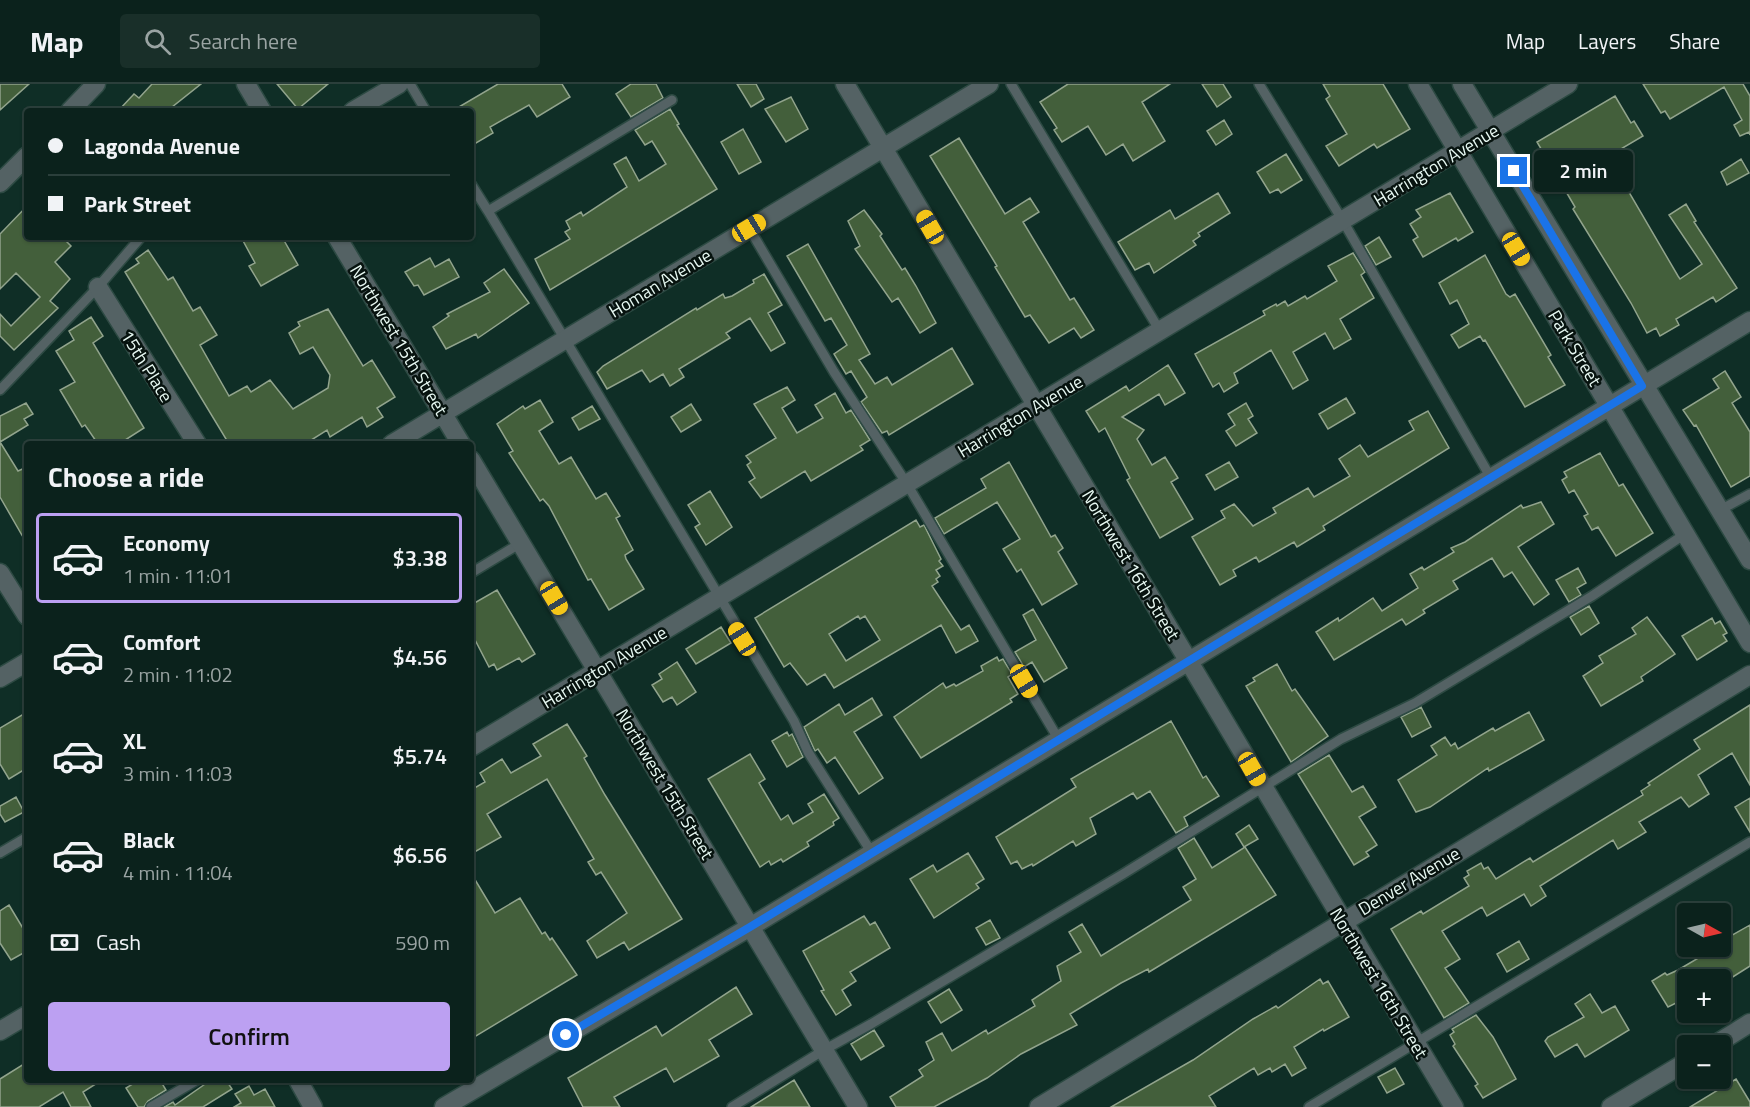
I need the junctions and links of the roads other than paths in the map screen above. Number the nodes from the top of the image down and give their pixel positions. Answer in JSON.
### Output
{"nodes":[{"id":1,"x":96,"y":84,"type":"edge"},
{"id":2,"x":246,"y":84,"type":"edge"},
{"id":3,"x":399,"y":84,"type":"edge"},
{"id":4,"x":410,"y":84,"type":"edge"},
{"id":5,"x":845,"y":84,"type":"edge"},
{"id":6,"x":989,"y":84,"type":"edge"},
{"id":7,"x":1011,"y":84,"type":"edge"},
{"id":8,"x":1259,"y":84,"type":"edge"},
{"id":9,"x":1418,"y":84,"type":"edge"},
{"id":10,"x":1462,"y":84,"type":"edge"},
{"id":11,"x":1568,"y":84,"type":"edge"},
{"id":12,"x":672,"y":100,"type":"dead end"},
{"id":13,"x":73,"y":108,"type":"edge"},
{"id":14,"x":256,"y":108,"type":"edge"},
{"id":15,"x":358,"y":108,"type":"edge"},
{"id":16,"x":424,"y":108,"type":"edge"},
{"id":17,"x":1490,"y":132,"type":"junction"},
{"id":18,"x":883,"y":148,"type":"junction"},
{"id":19,"x":1458,"y":151,"type":"junction"},
{"id":20,"x":24,"y":159,"type":"edge"},
{"id":21,"x":0,"y":183,"type":"edge"},
{"id":22,"x":474,"y":189,"type":"edge"},
{"id":23,"x":488,"y":211,"type":"junction"},
{"id":24,"x":1343,"y":221,"type":"junction"},
{"id":25,"x":749,"y":228,"type":"junction"},
{"id":26,"x":138,"y":240,"type":"edge"},
{"id":27,"x":340,"y":240,"type":"edge"},
{"id":28,"x":98,"y":287,"type":"junction"},
{"id":29,"x":1750,"y":321,"type":"edge"},
{"id":30,"x":1160,"y":331,"type":"junction"},
{"id":31,"x":566,"y":340,"type":"junction"},
{"id":32,"x":1642,"y":386,"type":"junction"},
{"id":33,"x":0,"y":390,"type":"edge"},
{"id":34,"x":1036,"y":406,"type":"junction"},
{"id":35,"x":1610,"y":406,"type":"junction"},
{"id":36,"x":443,"y":414,"type":"junction"},
{"id":37,"x":195,"y":441,"type":"edge"},
{"id":38,"x":397,"y":441,"type":"edge"},
{"id":39,"x":459,"y":441,"type":"edge"},
{"id":40,"x":474,"y":465,"type":"edge"},
{"id":41,"x":1491,"y":478,"type":"junction"},
{"id":42,"x":907,"y":484,"type":"junction"},
{"id":43,"x":1750,"y":494,"type":"edge"},
{"id":44,"x":1720,"y":510,"type":"junction"},
{"id":45,"x":1685,"y":534,"type":"junction"},
{"id":46,"x":521,"y":543,"type":"junction"},
{"id":47,"x":1750,"y":560,"type":"edge"},
{"id":48,"x":474,"y":571,"type":"edge"},
{"id":49,"x":0,"y":573,"type":"edge"},
{"id":50,"x":717,"y":598,"type":"junction"},
{"id":51,"x":24,"y":611,"type":"edge"},
{"id":52,"x":1750,"y":643,"type":"edge"},
{"id":53,"x":1188,"y":662,"type":"junction"},
{"id":54,"x":24,"y":664,"type":"edge"},
{"id":55,"x":597,"y":671,"type":"junction"},
{"id":56,"x":1750,"y":675,"type":"edge"},
{"id":57,"x":0,"y":678,"type":"edge"},
{"id":58,"x":1059,"y":740,"type":"junction"},
{"id":59,"x":474,"y":745,"type":"edge"},
{"id":60,"x":1263,"y":787,"type":"junction"},
{"id":61,"x":24,"y":839,"type":"edge"},
{"id":62,"x":1750,"y":842,"type":"edge"},
{"id":63,"x":0,"y":853,"type":"edge"},
{"id":64,"x":872,"y":853,"type":"junction"},
{"id":65,"x":1342,"y":921,"type":"junction"},
{"id":66,"x":750,"y":927,"type":"junction"},
{"id":67,"x":24,"y":1017,"type":"edge"},
{"id":68,"x":1750,"y":1023,"type":"edge"},
{"id":69,"x":0,"y":1031,"type":"edge"},
{"id":70,"x":1731,"y":1035,"type":"edge"},
{"id":71,"x":1415,"y":1044,"type":"junction"},
{"id":72,"x":824,"y":1050,"type":"junction"},
{"id":73,"x":1677,"y":1068,"type":"edge"},
{"id":74,"x":192,"y":1083,"type":"edge"},
{"id":75,"x":300,"y":1083,"type":"edge"},
{"id":76,"x":151,"y":1107,"type":"edge"},
{"id":77,"x":313,"y":1107,"type":"edge"},
{"id":78,"x":444,"y":1107,"type":"edge"},
{"id":79,"x":732,"y":1107,"type":"edge"},
{"id":80,"x":858,"y":1107,"type":"edge"},
{"id":81,"x":1039,"y":1107,"type":"edge"},
{"id":82,"x":1309,"y":1107,"type":"edge"},
{"id":83,"x":1454,"y":1107,"type":"edge"},
{"id":84,"x":1611,"y":1107,"type":"edge"}],
"edges":[{"from":1,"to":13,"type":"street"},
{"from":2,"to":14,"type":"street"},
{"from":3,"to":15,"type":"street"},
{"from":4,"to":16,"type":"lane"},
{"from":5,"to":18,"type":"street","name":"Northwest 16th Street"},
{"from":6,"to":18,"type":"street","name":"Homan Avenue"},
{"from":7,"to":30,"type":"lane"},
{"from":8,"to":24,"type":"lane"},
{"from":9,"to":19,"type":"street","name":"Park Street"},
{"from":10,"to":17,"type":"street"},
{"from":11,"to":17,"type":"street","name":"Harrington Avenue"},
{"from":12,"to":23,"type":"lane"},
{"from":17,"to":19,"type":"street","name":"Harrington Avenue"},
{"from":17,"to":32,"type":"street"},
{"from":18,"to":25,"type":"street","name":"Homan Avenue"},
{"from":18,"to":34,"type":"street","name":"Northwest 16th Street"},
{"from":19,"to":24,"type":"street","name":"Harrington Avenue"},
{"from":19,"to":35,"type":"street","name":"Park Street"},
{"from":20,"to":21,"type":"street"},
{"from":22,"to":23,"type":"lane"},
{"from":23,"to":31,"type":"lane"},
{"from":24,"to":30,"type":"street","name":"Harrington Avenue"},
{"from":24,"to":41,"type":"lane"},
{"from":25,"to":31,"type":"street","name":"Homan Avenue"},
{"from":25,"to":42,"type":"lane"},
{"from":26,"to":28,"type":"lane"},
{"from":27,"to":36,"type":"street","name":"Northwest 15th Street"},
{"from":28,"to":33,"type":"lane"},
{"from":28,"to":37,"type":"street","name":"15th Place"},
{"from":29,"to":32,"type":"street"},
{"from":30,"to":34,"type":"street","name":"Harrington Avenue"},
{"from":31,"to":36,"type":"street","name":"Homan Avenue"},
{"from":31,"to":50,"type":"lane"},
{"from":32,"to":35,"type":"street"},
{"from":32,"to":44,"type":"street"},
{"from":34,"to":42,"type":"street","name":"Harrington Avenue"},
{"from":34,"to":53,"type":"street","name":"Northwest 16th Street"},
{"from":35,"to":41,"type":"street"},
{"from":35,"to":45,"type":"street","name":"Park Street"},
{"from":36,"to":38,"type":"street","name":"Homan Avenue"},
{"from":36,"to":39,"type":"street","name":"Northwest 15th Street"},
{"from":40,"to":46,"type":"street","name":"Northwest 15th Street"},
{"from":41,"to":53,"type":"street"},
{"from":42,"to":50,"type":"street","name":"Harrington Avenue"},
{"from":42,"to":58,"type":"lane"},
{"from":43,"to":44,"type":"lane"},
{"from":44,"to":47,"type":"street"},
{"from":45,"to":52,"type":"street","name":"Park Street"},
{"from":45,"to":60,"type":"lane"},
{"from":46,"to":48,"type":"lane"},
{"from":46,"to":55,"type":"street","name":"Northwest 15th Street"},
{"from":49,"to":51,"type":"street"},
{"from":50,"to":55,"type":"street","name":"Harrington Avenue"},
{"from":50,"to":64,"type":"lane"},
{"from":53,"to":58,"type":"street"},
{"from":53,"to":60,"type":"street","name":"Northwest 16th Street"},
{"from":54,"to":57,"type":"street"},
{"from":55,"to":59,"type":"street","name":"Harrington Avenue"},
{"from":55,"to":66,"type":"street","name":"Northwest 15th Street"},
{"from":56,"to":65,"type":"street","name":"Denver Avenue"},
{"from":58,"to":64,"type":"street"},
{"from":60,"to":65,"type":"street","name":"Northwest 16th Street"},
{"from":60,"to":72,"type":"lane"},
{"from":61,"to":63,"type":"lane"},
{"from":62,"to":71,"type":"lane"},
{"from":64,"to":66,"type":"street"},
{"from":65,"to":71,"type":"street","name":"Northwest 16th Street"},
{"from":65,"to":81,"type":"street","name":"Denver Avenue"},
{"from":66,"to":72,"type":"street","name":"Northwest 15th Street"},
{"from":66,"to":78,"type":"street"},
{"from":67,"to":69,"type":"street"},
{"from":68,"to":70,"type":"street"},
{"from":71,"to":82,"type":"lane"},
{"from":71,"to":83,"type":"street","name":"Northwest 16th Street"},
{"from":72,"to":79,"type":"lane"},
{"from":72,"to":80,"type":"street","name":"Northwest 15th Street"},
{"from":73,"to":84,"type":"street"},
{"from":74,"to":76,"type":"lane"},
{"from":75,"to":77,"type":"street"}]}
